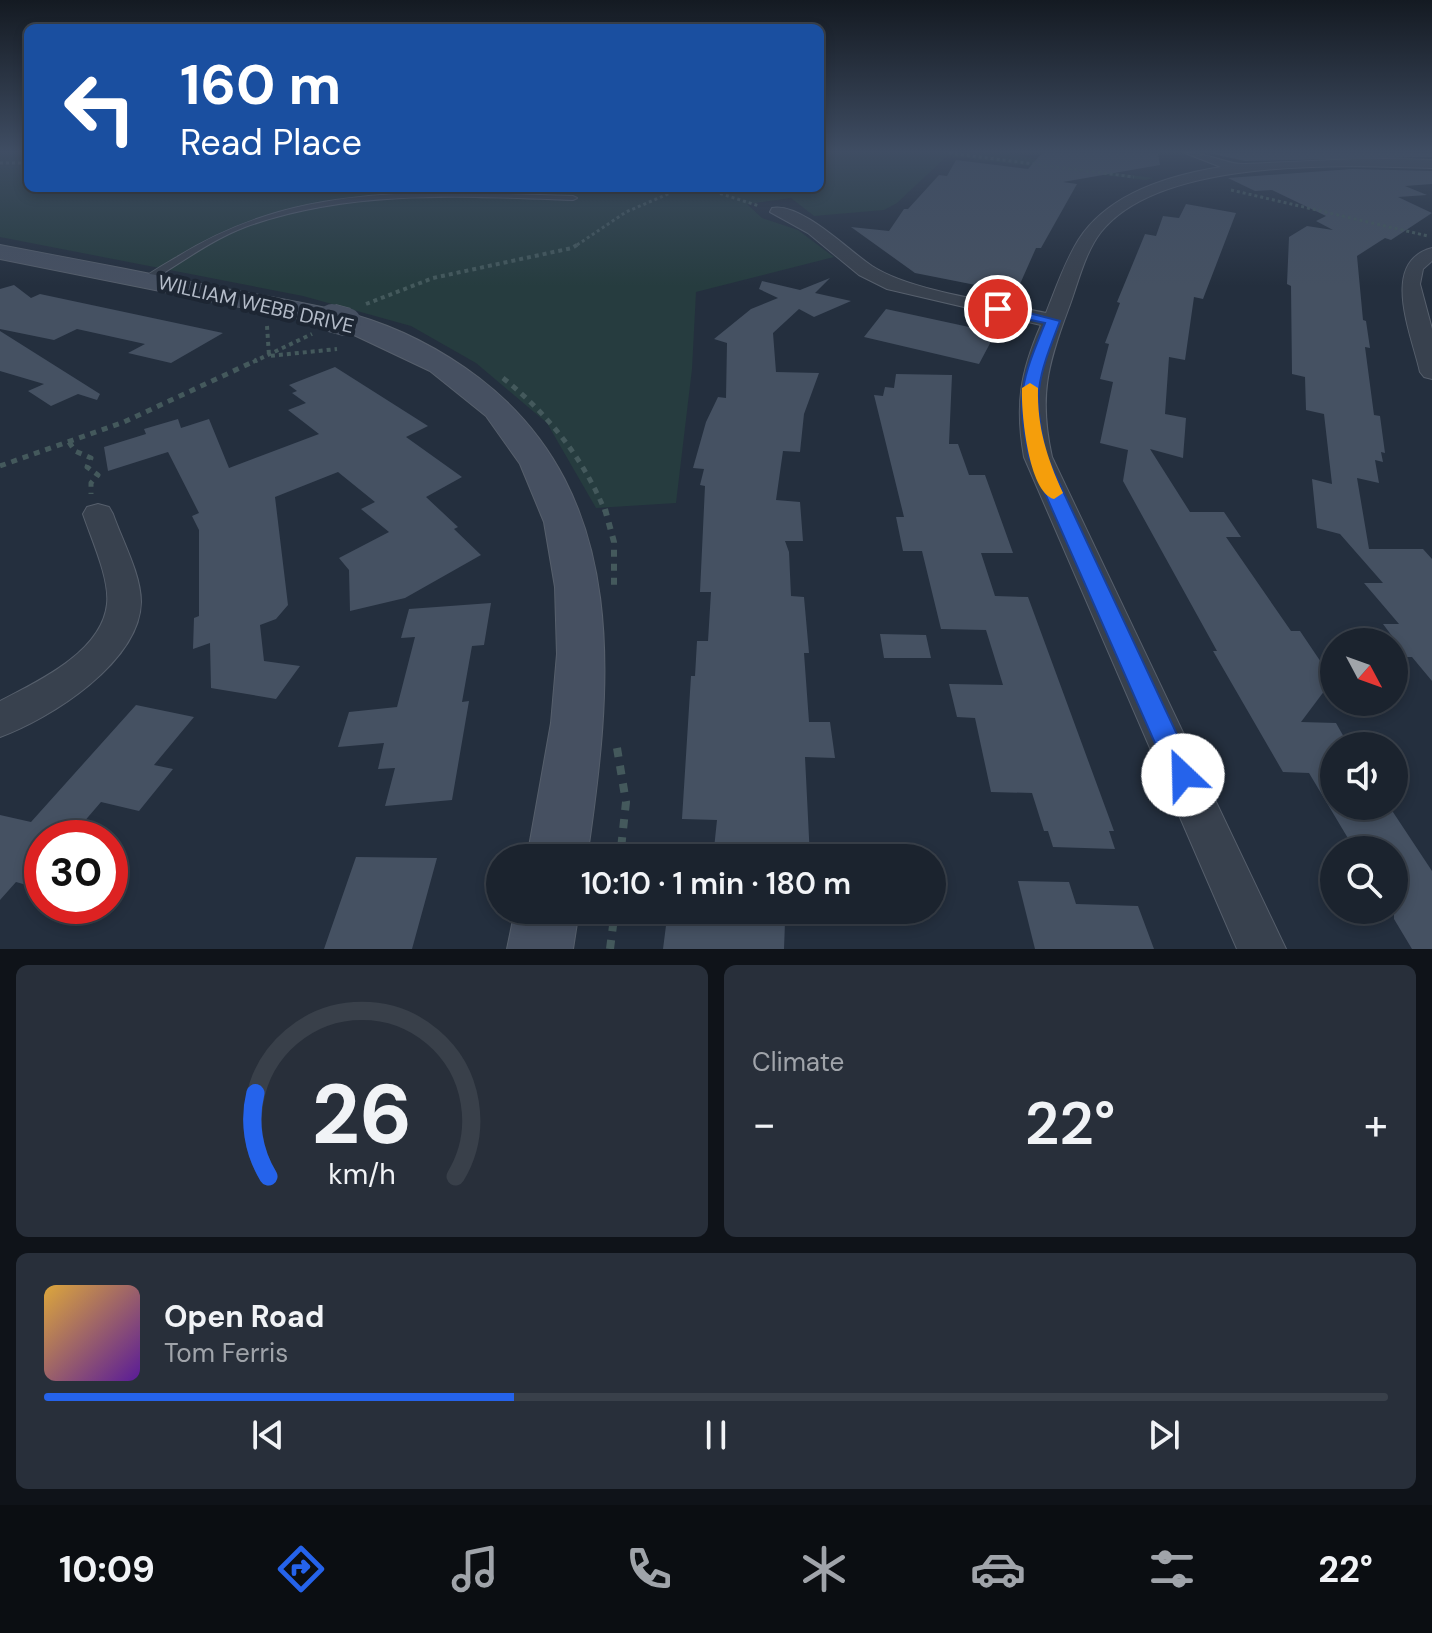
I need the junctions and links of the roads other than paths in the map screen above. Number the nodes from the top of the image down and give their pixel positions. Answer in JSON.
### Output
{"nodes":[{"id":1,"x":375,"y":197,"type":"edge"},
{"id":2,"x":560,"y":197,"type":"edge"},
{"id":3,"x":1138,"y":197,"type":"edge"},
{"id":4,"x":573,"y":198,"type":"dead end"},
{"id":5,"x":778,"y":212,"type":"road end"},
{"id":6,"x":0,"y":252,"type":"edge"},
{"id":7,"x":1432,"y":254,"type":"edge"},
{"id":8,"x":146,"y":280,"type":"junction"},
{"id":9,"x":1053,"y":321,"type":"junction"},
{"id":10,"x":1432,"y":372,"type":"edge"},
{"id":11,"x":98,"y":514,"type":"road end"},
{"id":12,"x":0,"y":720,"type":"edge"},
{"id":13,"x":560,"y":844,"type":"edge"},
{"id":14,"x":544,"y":924,"type":"edge"},
{"id":15,"x":540,"y":949,"type":"edge"},
{"id":16,"x":1262,"y":949,"type":"edge"}],
"edges":[{"from":1,"to":8,"type":"lane"},
{"from":2,"to":4,"type":"lane"},
{"from":3,"to":9,"type":"street"},
{"from":5,"to":9,"type":"street"},
{"from":6,"to":8,"type":"main road","name":"WILLIAM WEBB DRIVE"},
{"from":7,"to":10,"type":"street"},
{"from":8,"to":13,"type":"main road","name":"WILLIAM WEBB DRIVE"},
{"from":9,"to":16,"type":"street"},
{"from":11,"to":12,"type":"street"},
{"from":14,"to":15,"type":"main road"}]}
